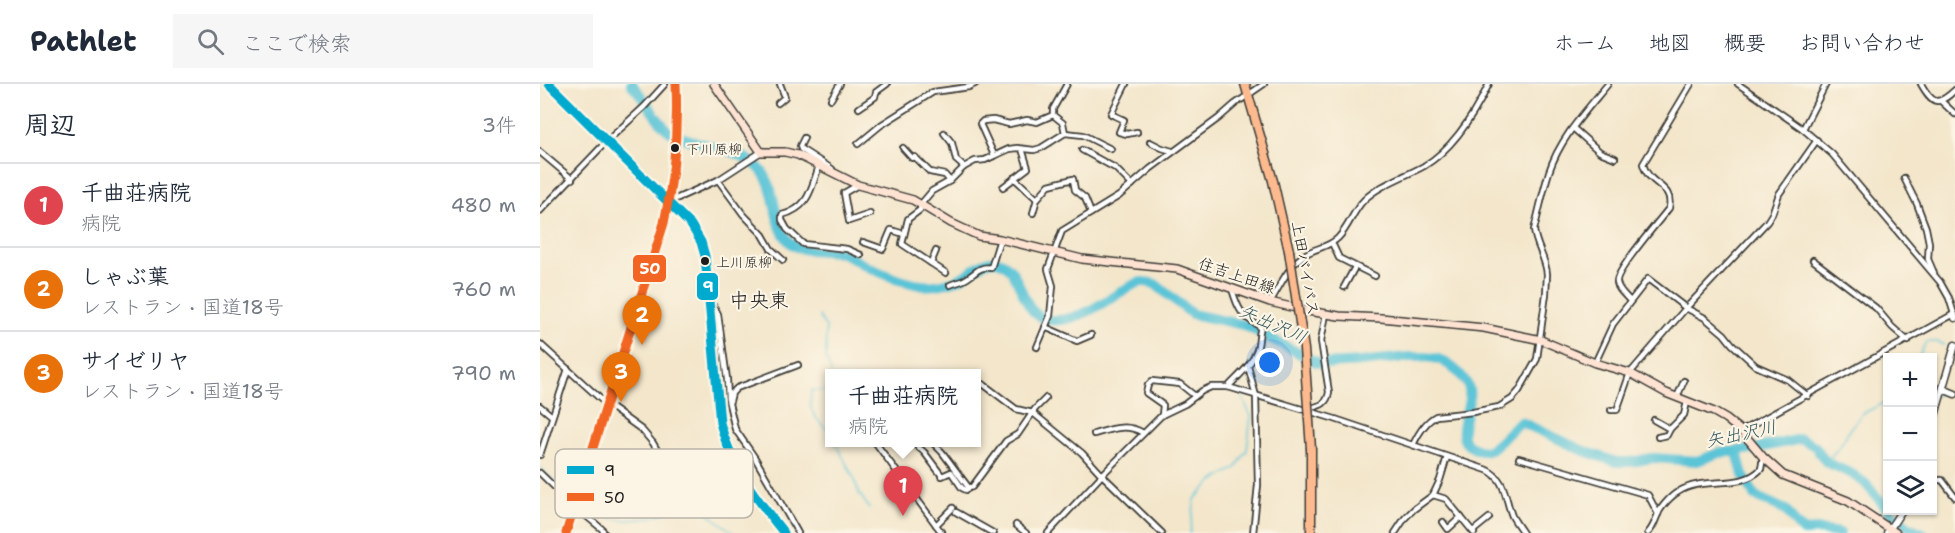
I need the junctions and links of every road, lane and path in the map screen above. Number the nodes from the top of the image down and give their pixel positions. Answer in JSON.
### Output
{"nodes":[{"id":1,"x":549,"y":84,"type":"edge"},
{"id":2,"x":665,"y":84,"type":"edge"},
{"id":3,"x":676,"y":84,"type":"edge"},
{"id":4,"x":714,"y":84,"type":"edge"},
{"id":5,"x":780,"y":84,"type":"edge"},
{"id":6,"x":840,"y":84,"type":"edge"},
{"id":7,"x":887,"y":84,"type":"edge"},
{"id":8,"x":975,"y":84,"type":"edge"},
{"id":9,"x":1058,"y":84,"type":"edge"},
{"id":10,"x":1067,"y":84,"type":"edge"},
{"id":11,"x":1126,"y":84,"type":"edge"},
{"id":12,"x":1245,"y":84,"type":"edge"},
{"id":13,"x":1264,"y":84,"type":"edge"},
{"id":14,"x":1489,"y":84,"type":"edge"},
{"id":15,"x":1608,"y":84,"type":"edge"},
{"id":16,"x":1691,"y":84,"type":"edge"},
{"id":17,"x":1738,"y":84,"type":"edge"},
{"id":18,"x":1752,"y":84,"type":"edge"},
{"id":19,"x":1826,"y":84,"type":"edge"},
{"id":20,"x":1921,"y":84,"type":"edge"},
{"id":21,"x":950,"y":87,"type":"edge"},
{"id":22,"x":1064,"y":89,"type":"junction"},
{"id":23,"x":1955,"y":90,"type":"edge"},
{"id":24,"x":1748,"y":91,"type":"junction"},
{"id":25,"x":1249,"y":95,"type":"junction"},
{"id":26,"x":831,"y":99,"type":"dead end"},
{"id":27,"x":1941,"y":101,"type":"junction"},
{"id":28,"x":778,"y":103,"type":"dead end"},
{"id":29,"x":858,"y":108,"type":"dead end"},
{"id":30,"x":1955,"y":114,"type":"edge"},
{"id":31,"x":1053,"y":115,"type":"junction"},
{"id":32,"x":1573,"y":128,"type":"junction"},
{"id":33,"x":1803,"y":129,"type":"junction"},
{"id":34,"x":1137,"y":132,"type":"dead end"},
{"id":35,"x":944,"y":133,"type":"dead end"},
{"id":36,"x":1065,"y":133,"type":"junction"},
{"id":37,"x":804,"y":138,"type":"dead end"},
{"id":38,"x":1817,"y":140,"type":"junction"},
{"id":39,"x":607,"y":141,"type":"junction"},
{"id":40,"x":1150,"y":142,"type":"dead end"},
{"id":41,"x":858,"y":144,"type":"dead end"},
{"id":42,"x":903,"y":148,"type":"dead end"},
{"id":43,"x":1022,"y":149,"type":"junction"},
{"id":44,"x":1111,"y":149,"type":"dead end"},
{"id":45,"x":1082,"y":150,"type":"dead end"},
{"id":46,"x":1172,"y":151,"type":"junction"},
{"id":47,"x":540,"y":152,"type":"edge"},
{"id":48,"x":761,"y":152,"type":"junction"},
{"id":49,"x":807,"y":153,"type":"junction"},
{"id":50,"x":994,"y":155,"type":"junction"},
{"id":51,"x":1615,"y":158,"type":"dead end"},
{"id":52,"x":817,"y":164,"type":"junction"},
{"id":53,"x":964,"y":167,"type":"junction"},
{"id":54,"x":833,"y":173,"type":"junction"},
{"id":55,"x":572,"y":178,"type":"junction"},
{"id":56,"x":1014,"y":178,"type":"junction"},
{"id":57,"x":1904,"y":178,"type":"dead end"},
{"id":58,"x":718,"y":180,"type":"junction"},
{"id":59,"x":950,"y":181,"type":"junction"},
{"id":60,"x":858,"y":185,"type":"junction"},
{"id":61,"x":1132,"y":185,"type":"junction"},
{"id":62,"x":1003,"y":188,"type":"dead end"},
{"id":63,"x":1037,"y":199,"type":"junction"},
{"id":64,"x":669,"y":202,"type":"junction"},
{"id":65,"x":921,"y":204,"type":"junction"},
{"id":66,"x":540,"y":211,"type":"edge"},
{"id":67,"x":1033,"y":213,"type":"dead end"},
{"id":68,"x":1091,"y":213,"type":"junction"},
{"id":69,"x":870,"y":214,"type":"dead end"},
{"id":70,"x":904,"y":234,"type":"junction"},
{"id":71,"x":1000,"y":239,"type":"junction"},
{"id":72,"x":863,"y":242,"type":"dead end"},
{"id":73,"x":1332,"y":243,"type":"junction"},
{"id":74,"x":936,"y":251,"type":"dead end"},
{"id":75,"x":1053,"y":253,"type":"junction"},
{"id":76,"x":861,"y":255,"type":"dead end"},
{"id":77,"x":783,"y":260,"type":"dead end"},
{"id":78,"x":1813,"y":260,"type":"dead end"},
{"id":79,"x":931,"y":263,"type":"junction"},
{"id":80,"x":1355,"y":267,"type":"junction"},
{"id":81,"x":946,"y":273,"type":"dead end"},
{"id":82,"x":1933,"y":275,"type":"junction"},
{"id":83,"x":1375,"y":276,"type":"dead end"},
{"id":84,"x":950,"y":285,"type":"dead end"},
{"id":85,"x":1344,"y":287,"type":"dead end"},
{"id":86,"x":1232,"y":290,"type":"junction"},
{"id":87,"x":1630,"y":301,"type":"junction"},
{"id":88,"x":1270,"y":302,"type":"junction"},
{"id":89,"x":710,"y":304,"type":"junction"},
{"id":90,"x":1686,"y":308,"type":"junction"},
{"id":91,"x":1326,"y":314,"type":"junction"},
{"id":92,"x":1955,"y":315,"type":"edge"},
{"id":93,"x":1046,"y":326,"type":"junction"},
{"id":94,"x":1091,"y":335,"type":"dead end"},
{"id":95,"x":1541,"y":340,"type":"junction"},
{"id":96,"x":1908,"y":341,"type":"junction"},
{"id":97,"x":540,"y":344,"type":"edge"},
{"id":98,"x":1955,"y":345,"type":"edge"},
{"id":99,"x":1037,"y":347,"type":"dead end"},
{"id":100,"x":1595,"y":363,"type":"junction"},
{"id":101,"x":798,"y":365,"type":"dead end"},
{"id":102,"x":1248,"y":366,"type":"junction"},
{"id":103,"x":568,"y":369,"type":"junction"},
{"id":104,"x":1630,"y":373,"type":"junction"},
{"id":105,"x":1684,"y":381,"type":"dead end"},
{"id":106,"x":983,"y":384,"type":"dead end"},
{"id":107,"x":1228,"y":387,"type":"junction"},
{"id":108,"x":1943,"y":389,"type":"junction"},
{"id":109,"x":1955,"y":394,"type":"edge"},
{"id":110,"x":1195,"y":396,"type":"junction"},
{"id":111,"x":1256,"y":396,"type":"junction"},
{"id":112,"x":1808,"y":396,"type":"junction"},
{"id":113,"x":1677,"y":397,"type":"junction"},
{"id":114,"x":1046,"y":398,"type":"dead end"},
{"id":115,"x":1687,"y":402,"type":"junction"},
{"id":116,"x":729,"y":403,"type":"junction"},
{"id":117,"x":606,"y":405,"type":"junction"},
{"id":118,"x":540,"y":406,"type":"edge"},
{"id":119,"x":1937,"y":409,"type":"edge"},
{"id":120,"x":1300,"y":410,"type":"junction"},
{"id":121,"x":1611,"y":410,"type":"dead end"},
{"id":122,"x":1034,"y":413,"type":"junction"},
{"id":123,"x":1162,"y":415,"type":"junction"},
{"id":124,"x":552,"y":416,"type":"junction"},
{"id":125,"x":1654,"y":420,"type":"dead end"},
{"id":126,"x":1670,"y":429,"type":"junction"},
{"id":127,"x":1742,"y":431,"type":"junction"},
{"id":128,"x":1143,"y":433,"type":"junction"},
{"id":129,"x":1094,"y":434,"type":"dead end"},
{"id":130,"x":1658,"y":437,"type":"dead end"},
{"id":131,"x":1413,"y":445,"type":"junction"},
{"id":132,"x":879,"y":447,"type":"edge"},
{"id":133,"x":918,"y":447,"type":"edge"},
{"id":134,"x":937,"y":447,"type":"edge"},
{"id":135,"x":592,"y":449,"type":"edge"},
{"id":136,"x":657,"y":449,"type":"edge"},
{"id":137,"x":728,"y":449,"type":"edge"},
{"id":138,"x":748,"y":449,"type":"edge"},
{"id":139,"x":1761,"y":454,"type":"junction"},
{"id":140,"x":540,"y":455,"type":"edge"},
{"id":141,"x":753,"y":455,"type":"edge"},
{"id":142,"x":1447,"y":457,"type":"junction"},
{"id":143,"x":1519,"y":458,"type":"dead end"},
{"id":144,"x":540,"y":473,"type":"edge"},
{"id":145,"x":1102,"y":475,"type":"junction"},
{"id":146,"x":1937,"y":480,"type":"edge"},
{"id":147,"x":555,"y":488,"type":"edge"},
{"id":148,"x":969,"y":488,"type":"junction"},
{"id":149,"x":753,"y":493,"type":"edge"},
{"id":150,"x":1433,"y":495,"type":"junction"},
{"id":151,"x":1955,"y":497,"type":"edge"},
{"id":152,"x":1658,"y":514,"type":"junction"},
{"id":153,"x":1900,"y":515,"type":"edge"},
{"id":154,"x":1461,"y":517,"type":"junction"},
{"id":155,"x":570,"y":518,"type":"edge"},
{"id":156,"x":589,"y":518,"type":"edge"},
{"id":157,"x":1489,"y":518,"type":"dead end"},
{"id":158,"x":1443,"y":522,"type":"dead end"},
{"id":159,"x":936,"y":525,"type":"junction"},
{"id":160,"x":1016,"y":525,"type":"dead end"},
{"id":161,"x":1473,"y":532,"type":"edge"},
{"id":162,"x":1652,"y":532,"type":"edge"},
{"id":163,"x":1891,"y":532,"type":"edge"},
{"id":164,"x":566,"y":533,"type":"edge"},
{"id":165,"x":604,"y":533,"type":"edge"},
{"id":166,"x":784,"y":533,"type":"edge"},
{"id":167,"x":798,"y":533,"type":"edge"},
{"id":168,"x":942,"y":533,"type":"edge"},
{"id":169,"x":993,"y":533,"type":"edge"},
{"id":170,"x":1026,"y":533,"type":"edge"},
{"id":171,"x":1048,"y":533,"type":"edge"},
{"id":172,"x":1162,"y":533,"type":"edge"},
{"id":173,"x":1253,"y":533,"type":"edge"},
{"id":174,"x":1311,"y":533,"type":"edge"},
{"id":175,"x":1395,"y":533,"type":"edge"},
{"id":176,"x":1523,"y":533,"type":"edge"}],
"edges":[{"from":1,"to":39,"type":"street"},
{"from":2,"to":39,"type":"street"},
{"from":3,"to":64,"type":"highway"},
{"from":4,"to":48,"type":"main road"},
{"from":5,"to":28,"type":"street"},
{"from":6,"to":26,"type":"street"},
{"from":7,"to":29,"type":"street"},
{"from":8,"to":21,"type":"street"},
{"from":9,"to":22,"type":"street"},
{"from":10,"to":22,"type":"street"},
{"from":11,"to":34,"type":"street"},
{"from":12,"to":25,"type":"highway","name":"上田バイパス"},
{"from":13,"to":25,"type":"street"},
{"from":14,"to":73,"type":"street"},
{"from":15,"to":32,"type":"street"},
{"from":16,"to":87,"type":"street"},
{"from":17,"to":24,"type":"street"},
{"from":18,"to":24,"type":"street"},
{"from":19,"to":33,"type":"street"},
{"from":20,"to":27,"type":"street"},
{"from":21,"to":41,"type":"street"},
{"from":22,"to":31,"type":"street"},
{"from":23,"to":27,"type":"street"},
{"from":24,"to":33,"type":"street"},
{"from":25,"to":46,"type":"street"},
{"from":25,"to":174,"type":"highway","name":"上田バイパス","bridge":true},
{"from":27,"to":30,"type":"street"},
{"from":31,"to":36,"type":"street"},
{"from":31,"to":50,"type":"street"},
{"from":32,"to":51,"type":"street"},
{"from":32,"to":95,"type":"street"},
{"from":33,"to":38,"type":"street"},
{"from":35,"to":53,"type":"street"},
{"from":36,"to":43,"type":"street"},
{"from":36,"to":44,"type":"street"},
{"from":37,"to":49,"type":"street"},
{"from":38,"to":82,"type":"street"},
{"from":38,"to":90,"type":"street"},
{"from":39,"to":55,"type":"street"},
{"from":39,"to":64,"type":"street"},
{"from":40,"to":46,"type":"street"},
{"from":42,"to":59,"type":"street"},
{"from":43,"to":50,"type":"street"},
{"from":43,"to":56,"type":"street"},
{"from":45,"to":61,"type":"street"},
{"from":46,"to":61,"type":"street"},
{"from":47,"to":55,"type":"street"},
{"from":48,"to":52,"type":"main road","name":"住吉上田線"},
{"from":48,"to":58,"type":"street"},
{"from":49,"to":52,"type":"street"},
{"from":49,"to":54,"type":"street"},
{"from":50,"to":53,"type":"street"},
{"from":52,"to":54,"type":"main road","name":"住吉上田線"},
{"from":52,"to":76,"type":"street"},
{"from":53,"to":59,"type":"street"},
{"from":54,"to":60,"type":"main road","name":"住吉上田線"},
{"from":55,"to":66,"type":"street"},
{"from":56,"to":62,"type":"street"},
{"from":56,"to":63,"type":"street"},
{"from":57,"to":82,"type":"street"},
{"from":58,"to":64,"type":"street"},
{"from":58,"to":77,"type":"street"},
{"from":59,"to":65,"type":"street"},
{"from":60,"to":65,"type":"main road","name":"住吉上田線"},
{"from":60,"to":69,"type":"street"},
{"from":61,"to":68,"type":"street"},
{"from":63,"to":67,"type":"street"},
{"from":63,"to":68,"type":"street"},
{"from":64,"to":89,"type":"highway"},
{"from":64,"to":117,"type":"highway"},
{"from":65,"to":70,"type":"street"},
{"from":65,"to":71,"type":"main road","name":"住吉上田線"},
{"from":68,"to":75,"type":"street"},
{"from":70,"to":72,"type":"street"},
{"from":70,"to":79,"type":"street"},
{"from":71,"to":75,"type":"main road","name":"住吉上田線"},
{"from":71,"to":84,"type":"street"},
{"from":73,"to":80,"type":"street"},
{"from":73,"to":88,"type":"street"},
{"from":74,"to":79,"type":"street"},
{"from":75,"to":86,"type":"main road","name":"住吉上田線"},
{"from":75,"to":93,"type":"street"},
{"from":78,"to":96,"type":"street"},
{"from":79,"to":81,"type":"street"},
{"from":80,"to":83,"type":"street"},
{"from":80,"to":85,"type":"street"},
{"from":82,"to":92,"type":"street"},
{"from":86,"to":88,"type":"main road","name":"住吉上田線"},
{"from":86,"to":102,"type":"street"},
{"from":87,"to":90,"type":"street"},
{"from":87,"to":100,"type":"street"},
{"from":88,"to":91,"type":"main road","name":"住吉上田線"},
{"from":89,"to":116,"type":"street"},
{"from":89,"to":137,"type":"highway"},
{"from":90,"to":104,"type":"street"},
{"from":90,"to":112,"type":"street"},
{"from":91,"to":95,"type":"main road","name":"住吉上田線"},
{"from":91,"to":120,"type":"street"},
{"from":92,"to":96,"type":"street"},
{"from":93,"to":94,"type":"street"},
{"from":93,"to":99,"type":"street"},
{"from":95,"to":100,"type":"main road","name":"住吉上田線"},
{"from":95,"to":131,"type":"street"},
{"from":96,"to":112,"type":"street"},
{"from":97,"to":103,"type":"street"},
{"from":98,"to":108,"type":"street"},
{"from":100,"to":104,"type":"main road","name":"住吉上田線"},
{"from":101,"to":116,"type":"street"},
{"from":102,"to":107,"type":"street"},
{"from":102,"to":111,"type":"street"},
{"from":103,"to":117,"type":"street"},
{"from":103,"to":124,"type":"street"},
{"from":104,"to":113,"type":"main road","name":"住吉上田線"},
{"from":104,"to":121,"type":"street"},
{"from":105,"to":113,"type":"street"},
{"from":106,"to":122,"type":"street"},
{"from":107,"to":110,"type":"street"},
{"from":107,"to":111,"type":"street"},
{"from":108,"to":109,"type":"street"},
{"from":108,"to":119,"type":"street"},
{"from":110,"to":123,"type":"street"},
{"from":110,"to":123,"type":"street"},
{"from":111,"to":120,"type":"street"},
{"from":111,"to":173,"type":"street"},
{"from":112,"to":127,"type":"street"},
{"from":113,"to":115,"type":"main road","name":"住吉上田線"},
{"from":114,"to":122,"type":"street"},
{"from":115,"to":126,"type":"street"},
{"from":115,"to":127,"type":"main road","name":"住吉上田線"},
{"from":116,"to":138,"type":"street"},
{"from":117,"to":135,"type":"highway"},
{"from":117,"to":136,"type":"street"},
{"from":118,"to":124,"type":"street"},
{"from":120,"to":131,"type":"street"},
{"from":122,"to":145,"type":"street"},
{"from":122,"to":148,"type":"street"},
{"from":123,"to":128,"type":"street"},
{"from":124,"to":140,"type":"street"},
{"from":125,"to":126,"type":"street"},
{"from":126,"to":130,"type":"street"},
{"from":127,"to":139,"type":"main road","name":"住吉上田線"},
{"from":128,"to":129,"type":"street"},
{"from":128,"to":145,"type":"street"},
{"from":131,"to":142,"type":"street"},
{"from":132,"to":159,"type":"street"},
{"from":133,"to":148,"type":"street"},
{"from":134,"to":148,"type":"street"},
{"from":139,"to":152,"type":"street"},
{"from":139,"to":163,"type":"main road","name":"住吉上田線"},
{"from":141,"to":167,"type":"street"},
{"from":142,"to":150,"type":"street"},
{"from":142,"to":176,"type":"street"},
{"from":143,"to":152,"type":"street"},
{"from":144,"to":147,"type":"street"},
{"from":145,"to":171,"type":"street"},
{"from":145,"to":172,"type":"street"},
{"from":146,"to":151,"type":"street"},
{"from":149,"to":166,"type":"highway"},
{"from":150,"to":154,"type":"street"},
{"from":150,"to":175,"type":"street"},
{"from":152,"to":162,"type":"street"},
{"from":153,"to":163,"type":"street"},
{"from":154,"to":158,"type":"street"},
{"from":154,"to":161,"type":"street"},
{"from":155,"to":164,"type":"highway"},
{"from":156,"to":165,"type":"street"},
{"from":157,"to":161,"type":"street"},
{"from":159,"to":168,"type":"street"},
{"from":159,"to":169,"type":"street"},
{"from":160,"to":170,"type":"street"}]}
